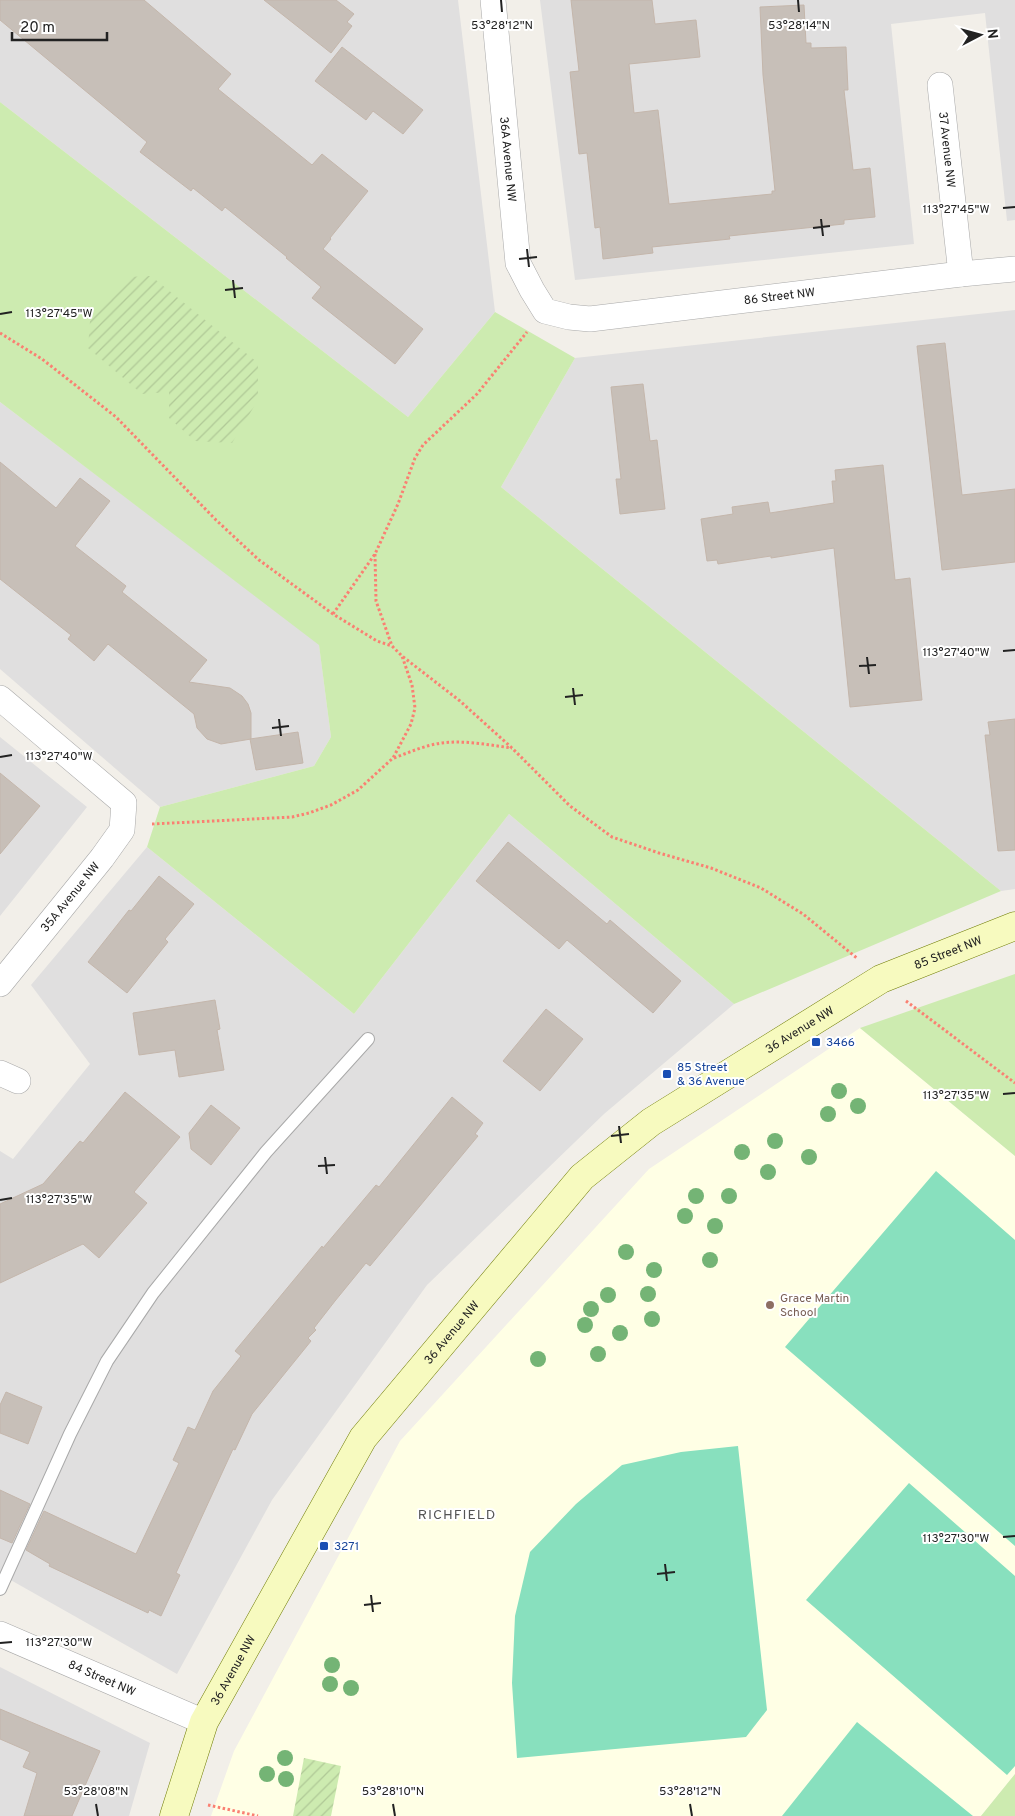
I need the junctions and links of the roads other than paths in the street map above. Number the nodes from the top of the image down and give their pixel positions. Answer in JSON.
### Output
{"nodes":[{"id":1,"x":493,"y":0,"type":"edge"},
{"id":2,"x":940,"y":85,"type":"dead end"},
{"id":3,"x":1015,"y":269,"type":"edge"},
{"id":4,"x":960,"y":274,"type":"junction"},
{"id":5,"x":545,"y":311,"type":"joint"},
{"id":6,"x":0,"y":698,"type":"edge"},
{"id":7,"x":1015,"y":926,"type":"edge"},
{"id":8,"x":881,"y":979,"type":"joint"},
{"id":9,"x":0,"y":984,"type":"edge"},
{"id":10,"x":368,"y":1039,"type":"dead end"},
{"id":11,"x":0,"y":1589,"type":"edge"},
{"id":12,"x":0,"y":1634,"type":"edge"},
{"id":13,"x":204,"y":1722,"type":"junction"},
{"id":14,"x":174,"y":1816,"type":"edge"}],
"edges":[{"from":1,"to":5,"type":"street","name":"36A Avenue NW"},
{"from":2,"to":4,"type":"street","name":"37 Avenue NW"},
{"from":3,"to":4,"type":"street","name":"86 Street NW"},
{"from":4,"to":5,"type":"street","name":"86 Street NW"},
{"from":6,"to":9,"type":"street","name":"35A Avenue NW"},
{"from":7,"to":8,"type":"street","name":"85 Street NW"},
{"from":8,"to":13,"type":"street","name":"36 Avenue NW"},
{"from":10,"to":11,"type":"lane"},
{"from":12,"to":13,"type":"street","name":"84 Street NW"},
{"from":13,"to":14,"type":"street","name":"36 Avenue NW"}]}
